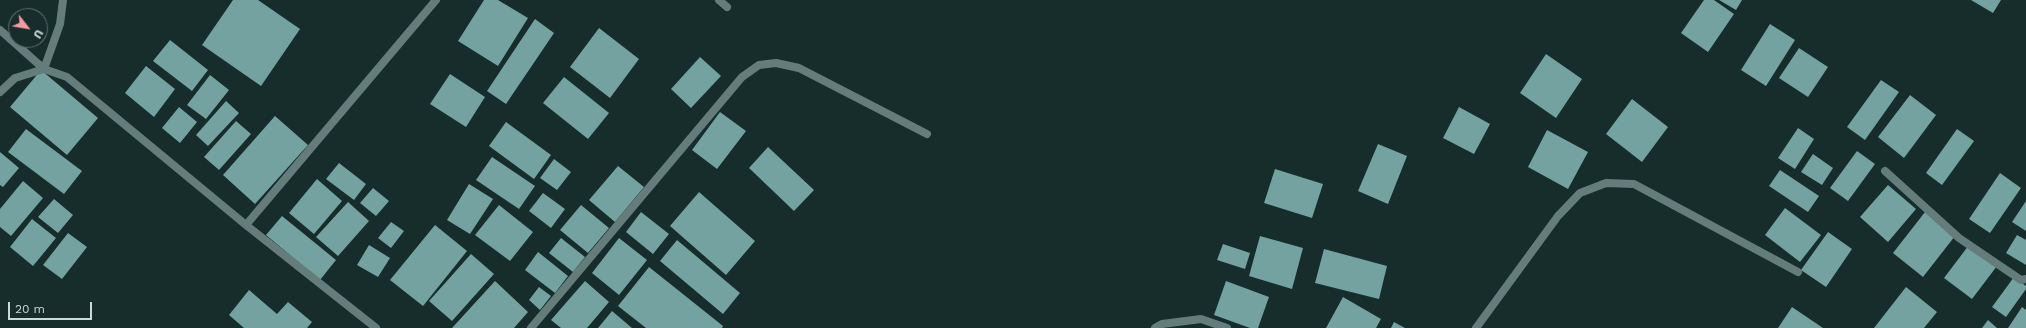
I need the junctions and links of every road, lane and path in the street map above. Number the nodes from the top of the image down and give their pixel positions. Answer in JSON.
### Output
{"nodes":[{"id":1,"x":63,"y":0,"type":"edge"},
{"id":2,"x":436,"y":0,"type":"edge"},
{"id":3,"x":719,"y":0,"type":"edge"},
{"id":4,"x":727,"y":7,"type":"dead end"},
{"id":5,"x":0,"y":30,"type":"edge"},
{"id":6,"x":44,"y":69,"type":"junction"},
{"id":7,"x":0,"y":92,"type":"edge"},
{"id":8,"x":927,"y":134,"type":"dead end"},
{"id":9,"x":1885,"y":171,"type":"dead end"},
{"id":10,"x":246,"y":226,"type":"junction"},
{"id":11,"x":1798,"y":272,"type":"dead end"},
{"id":12,"x":2026,"y":279,"type":"edge"},
{"id":13,"x":376,"y":328,"type":"edge"},
{"id":14,"x":531,"y":328,"type":"edge"},
{"id":15,"x":1155,"y":328,"type":"edge"},
{"id":16,"x":1226,"y":328,"type":"edge"},
{"id":17,"x":1476,"y":328,"type":"edge"}],
"edges":[{"from":1,"to":6,"type":"street"},
{"from":2,"to":10,"type":"street"},
{"from":3,"to":4,"type":"street"},
{"from":5,"to":6,"type":"street"},
{"from":6,"to":7,"type":"street"},
{"from":6,"to":10,"type":"street"},
{"from":8,"to":14,"type":"street"},
{"from":9,"to":12,"type":"street"},
{"from":10,"to":13,"type":"street"},
{"from":11,"to":17,"type":"street"},
{"from":15,"to":16,"type":"street"}]}
